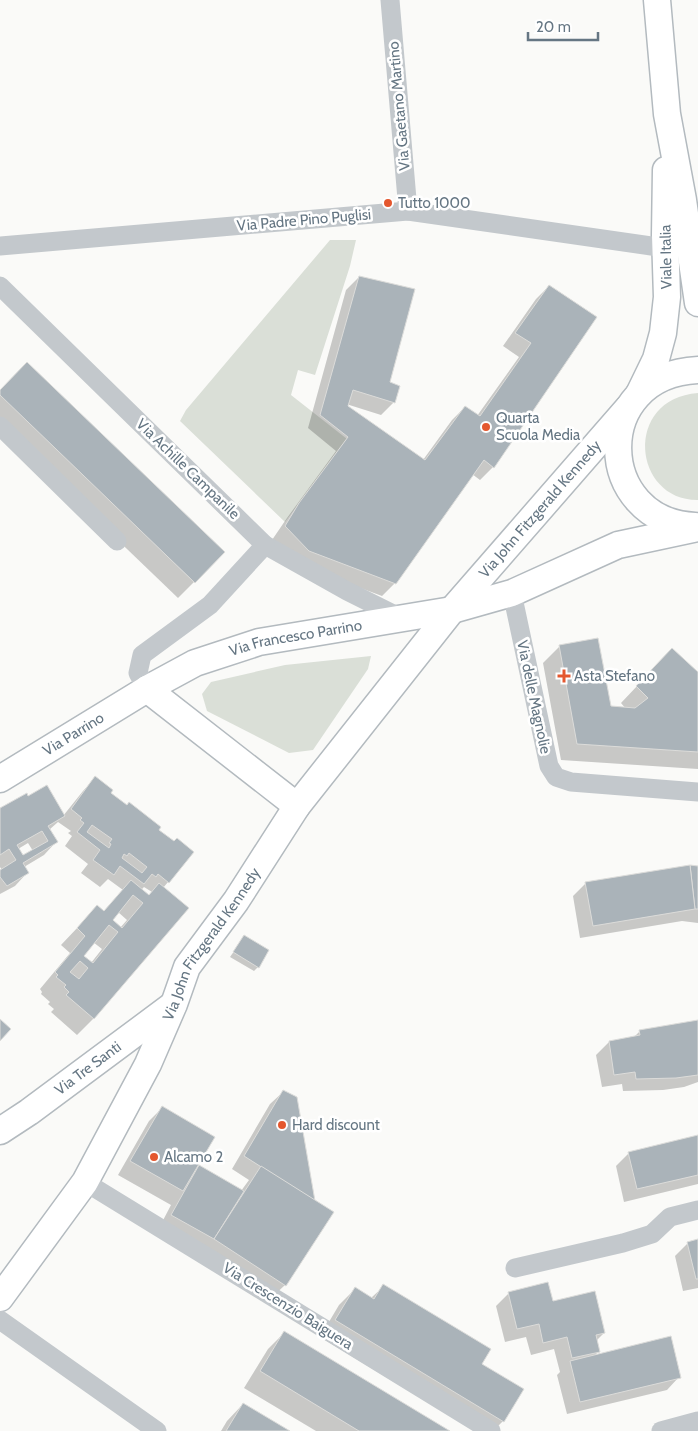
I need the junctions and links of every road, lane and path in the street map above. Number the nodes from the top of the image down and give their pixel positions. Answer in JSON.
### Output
{"nodes":[{"id":1,"x":390,"y":0,"type":"edge"},
{"id":2,"x":657,"y":0,"type":"edge"},
{"id":3,"x":408,"y":211,"type":"junction"},
{"id":4,"x":684,"y":243,"type":"edge"},
{"id":5,"x":0,"y":246,"type":"edge"},
{"id":6,"x":0,"y":286,"type":"edge"},
{"id":7,"x":698,"y":303,"type":"edge"},
{"id":8,"x":698,"y":370,"type":"edge"},
{"id":9,"x":633,"y":401,"type":"junction"},
{"id":10,"x":0,"y":426,"type":"edge"},
{"id":11,"x":698,"y":527,"type":"edge"},
{"id":12,"x":117,"y":541,"type":"dead end"},
{"id":13,"x":265,"y":545,"type":"junction"},
{"id":14,"x":512,"y":593,"type":"junction"},
{"id":15,"x":452,"y":610,"type":"junction"},
{"id":16,"x":401,"y":618,"type":"junction"},
{"id":17,"x":147,"y":689,"type":"junction"},
{"id":18,"x":0,"y":779,"type":"edge"},
{"id":19,"x":698,"y":792,"type":"edge"},
{"id":20,"x":297,"y":806,"type":"junction"},
{"id":21,"x":174,"y":1004,"type":"junction"},
{"id":22,"x":0,"y":1131,"type":"edge"},
{"id":23,"x":84,"y":1182,"type":"junction"},
{"id":24,"x":698,"y":1210,"type":"edge"},
{"id":25,"x":515,"y":1268,"type":"dead end"},
{"id":26,"x":0,"y":1298,"type":"edge"},
{"id":27,"x":0,"y":1320,"type":"edge"},
{"id":28,"x":698,"y":1421,"type":"edge"},
{"id":29,"x":157,"y":1431,"type":"edge"},
{"id":30,"x":491,"y":1431,"type":"edge"},
{"id":31,"x":661,"y":1431,"type":"edge"}],
"edges":[{"from":1,"to":3,"type":"street","name":"Via Gaetano Martino"},
{"from":2,"to":4,"type":"street","name":"Viale Italia"},
{"from":3,"to":4,"type":"street","name":"Via Padre Pino Puglisi"},
{"from":3,"to":5,"type":"street","name":"Via Padre Pino Puglisi"},
{"from":4,"to":7,"type":"street","name":"Viale Italia"},
{"from":4,"to":9,"type":"street","name":"Viale Italia"},
{"from":6,"to":13,"type":"street","name":"Via Achille Campanile"},
{"from":8,"to":9,"type":"street"},
{"from":9,"to":11,"type":"street"},
{"from":9,"to":15,"type":"street","name":"Via John Fitzgerald Kennedy"},
{"from":10,"to":12,"type":"street"},
{"from":11,"to":14,"type":"street","name":"Via John Fitzgerald Kennedy"},
{"from":13,"to":16,"type":"street","name":"Via Achille Campanile"},
{"from":13,"to":17,"type":"street"},
{"from":14,"to":15,"type":"street","name":"Via John Fitzgerald Kennedy"},
{"from":14,"to":19,"type":"street","name":"Via delle Magnolie"},
{"from":15,"to":16,"type":"street","name":"Via Francesco Parrino"},
{"from":15,"to":20,"type":"street","name":"Via John Fitzgerald Kennedy"},
{"from":16,"to":17,"type":"street","name":"Via Francesco Parrino"},
{"from":17,"to":18,"type":"street","name":"Via Parrino"},
{"from":17,"to":20,"type":"street"},
{"from":20,"to":21,"type":"street","name":"Via John Fitzgerald Kennedy"},
{"from":21,"to":22,"type":"street","name":"Via Tre Santi"},
{"from":21,"to":23,"type":"street","name":"Via John Fitzgerald Kennedy"},
{"from":23,"to":26,"type":"street","name":"Via John Fitzgerald Kennedy"},
{"from":23,"to":30,"type":"street","name":"Via Crescenzio Baiguera"},
{"from":24,"to":25,"type":"street"},
{"from":27,"to":29,"type":"street"},
{"from":28,"to":31,"type":"street"}]}
